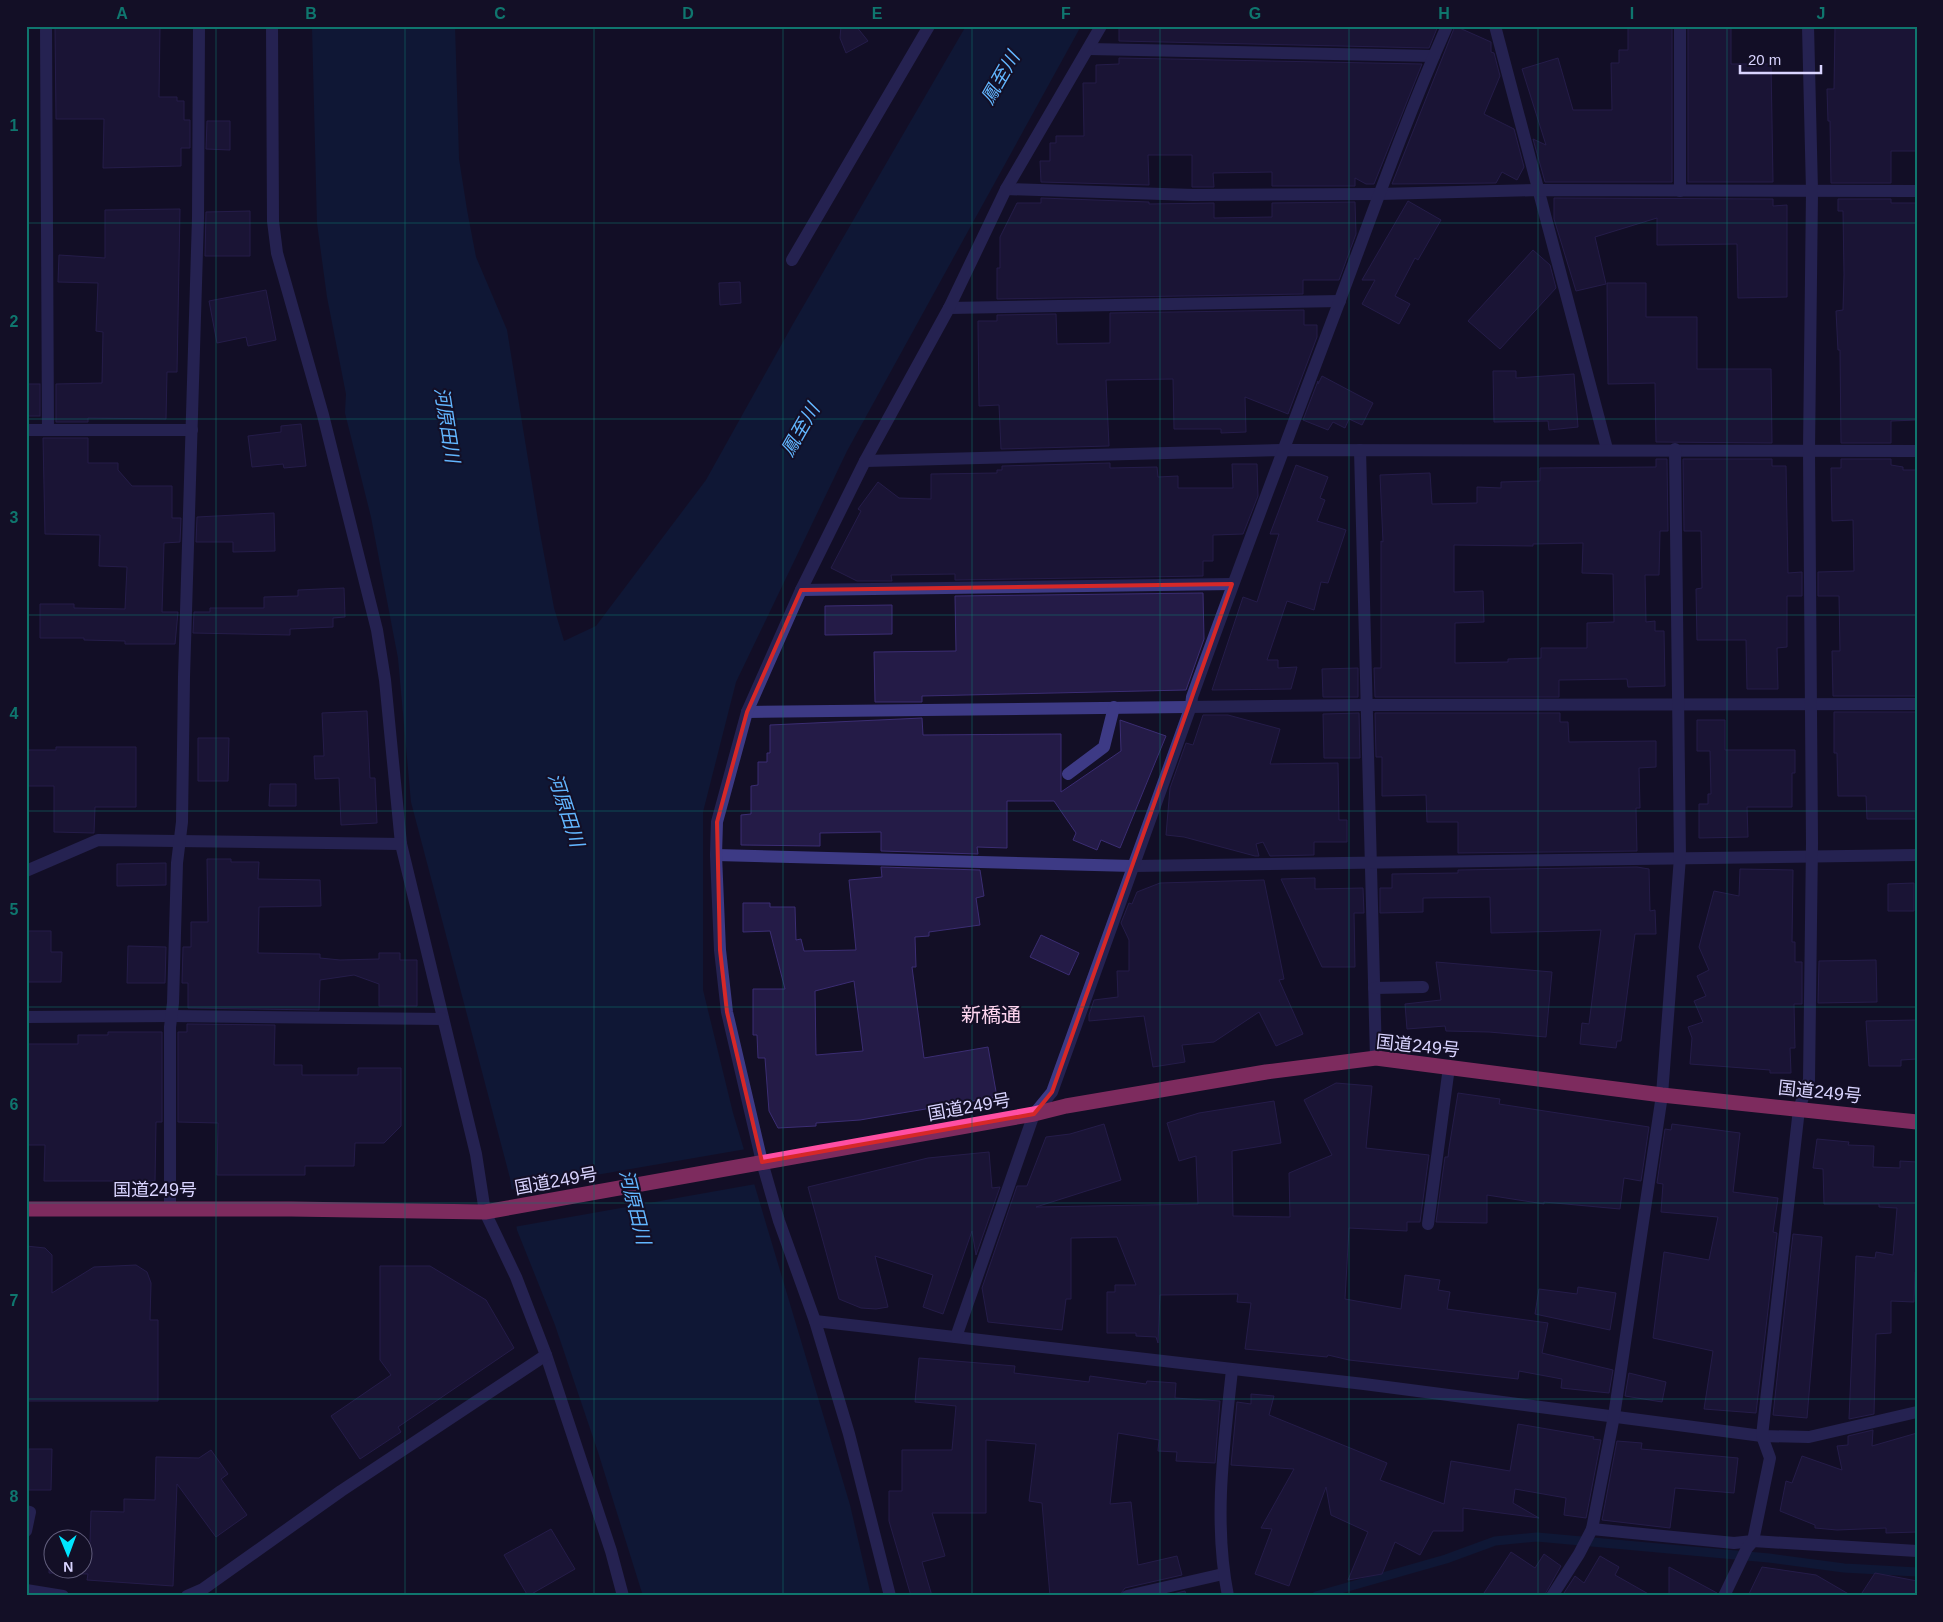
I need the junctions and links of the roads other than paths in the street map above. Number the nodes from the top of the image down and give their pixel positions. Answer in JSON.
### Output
{"nodes":[{"id":1,"x":46,"y":26,"type":"edge"},
{"id":2,"x":199,"y":26,"type":"edge"},
{"id":3,"x":272,"y":26,"type":"edge"},
{"id":4,"x":929,"y":26,"type":"edge"},
{"id":5,"x":1101,"y":26,"type":"edge"},
{"id":6,"x":1447,"y":26,"type":"edge"},
{"id":7,"x":1495,"y":26,"type":"edge"},
{"id":8,"x":1680,"y":26,"type":"edge"},
{"id":9,"x":1808,"y":26,"type":"edge"},
{"id":10,"x":1088,"y":49,"type":"junction"},
{"id":11,"x":1434,"y":56,"type":"junction"},
{"id":12,"x":1006,"y":189,"type":"junction"},
{"id":13,"x":1539,"y":190,"type":"junction"},
{"id":14,"x":1680,"y":191,"type":"junction"},
{"id":15,"x":1812,"y":192,"type":"junction"},
{"id":16,"x":1917,"y":192,"type":"edge"},
{"id":17,"x":1379,"y":194,"type":"junction"},
{"id":18,"x":792,"y":260,"type":"dead end"},
{"id":19,"x":1340,"y":301,"type":"junction"},
{"id":20,"x":949,"y":308,"type":"junction"},
{"id":21,"x":26,"y":430,"type":"edge"},
{"id":22,"x":48,"y":430,"type":"junction"},
{"id":23,"x":192,"y":430,"type":"junction"},
{"id":24,"x":1607,"y":449,"type":"junction"},
{"id":25,"x":1675,"y":449,"type":"junction"},
{"id":26,"x":1283,"y":450,"type":"junction"},
{"id":27,"x":1360,"y":450,"type":"junction"},
{"id":28,"x":1809,"y":451,"type":"junction"},
{"id":29,"x":1917,"y":451,"type":"edge"},
{"id":30,"x":865,"y":462,"type":"junction"},
{"id":31,"x":1232,"y":584,"type":"junction"},
{"id":32,"x":801,"y":590,"type":"junction"},
{"id":33,"x":1679,"y":704,"type":"junction"},
{"id":34,"x":1917,"y":704,"type":"edge"},
{"id":35,"x":1366,"y":705,"type":"junction"},
{"id":36,"x":1810,"y":705,"type":"junction"},
{"id":37,"x":1191,"y":706,"type":"junction"},
{"id":38,"x":1114,"y":707,"type":"junction"},
{"id":39,"x":747,"y":712,"type":"junction"},
{"id":40,"x":1068,"y":774,"type":"dead end"},
{"id":41,"x":180,"y":841,"type":"junction"},
{"id":42,"x":401,"y":844,"type":"junction"},
{"id":43,"x":716,"y":855,"type":"junction"},
{"id":44,"x":1917,"y":855,"type":"edge"},
{"id":45,"x":1810,"y":856,"type":"junction"},
{"id":46,"x":1680,"y":857,"type":"junction"},
{"id":47,"x":1371,"y":862,"type":"junction"},
{"id":48,"x":1133,"y":866,"type":"junction"},
{"id":49,"x":26,"y":871,"type":"edge"},
{"id":50,"x":1423,"y":987,"type":"dead end"},
{"id":51,"x":1374,"y":988,"type":"junction"},
{"id":52,"x":172,"y":1016,"type":"junction"},
{"id":53,"x":26,"y":1017,"type":"edge"},
{"id":54,"x":442,"y":1019,"type":"junction"},
{"id":55,"x":1376,"y":1058,"type":"junction"},
{"id":56,"x":1449,"y":1067,"type":"junction"},
{"id":57,"x":1662,"y":1095,"type":"junction"},
{"id":58,"x":1799,"y":1109,"type":"junction"},
{"id":59,"x":1034,"y":1114,"type":"junction"},
{"id":60,"x":1917,"y":1122,"type":"edge"},
{"id":61,"x":760,"y":1162,"type":"junction"},
{"id":62,"x":170,"y":1208,"type":"junction"},
{"id":63,"x":26,"y":1209,"type":"edge"},
{"id":64,"x":485,"y":1212,"type":"junction"},
{"id":65,"x":1428,"y":1224,"type":"dead end"},
{"id":66,"x":815,"y":1321,"type":"junction"},
{"id":67,"x":956,"y":1337,"type":"junction"},
{"id":68,"x":546,"y":1355,"type":"junction"},
{"id":69,"x":1232,"y":1370,"type":"junction"},
{"id":70,"x":1917,"y":1412,"type":"edge"},
{"id":71,"x":1614,"y":1416,"type":"junction"},
{"id":72,"x":1762,"y":1436,"type":"junction"},
{"id":73,"x":26,"y":1511,"type":"edge"},
{"id":74,"x":26,"y":1531,"type":"edge"},
{"id":75,"x":1588,"y":1538,"type":"junction"},
{"id":76,"x":1750,"y":1544,"type":"junction"},
{"id":77,"x":1917,"y":1551,"type":"edge"},
{"id":78,"x":1224,"y":1574,"type":"junction"},
{"id":79,"x":26,"y":1590,"type":"edge"},
{"id":80,"x":63,"y":1596,"type":"edge"},
{"id":81,"x":187,"y":1596,"type":"edge"},
{"id":82,"x":623,"y":1596,"type":"edge"},
{"id":83,"x":890,"y":1596,"type":"edge"},
{"id":84,"x":1127,"y":1596,"type":"edge"},
{"id":85,"x":1228,"y":1596,"type":"edge"},
{"id":86,"x":1552,"y":1596,"type":"edge"},
{"id":87,"x":1724,"y":1596,"type":"edge"}],
"edges":[{"from":1,"to":22,"type":"street"},
{"from":2,"to":23,"type":"street"},
{"from":3,"to":42,"type":"street"},
{"from":4,"to":18,"type":"street"},
{"from":5,"to":10,"type":"street"},
{"from":6,"to":11,"type":"street"},
{"from":7,"to":13,"type":"street"},
{"from":8,"to":14,"type":"street"},
{"from":9,"to":15,"type":"street"},
{"from":10,"to":11,"type":"street"},
{"from":10,"to":12,"type":"street"},
{"from":11,"to":17,"type":"street"},
{"from":12,"to":17,"type":"street"},
{"from":12,"to":20,"type":"street"},
{"from":13,"to":14,"type":"street"},
{"from":13,"to":17,"type":"street"},
{"from":13,"to":24,"type":"street"},
{"from":14,"to":15,"type":"street"},
{"from":15,"to":16,"type":"street"},
{"from":15,"to":28,"type":"street"},
{"from":17,"to":19,"type":"street"},
{"from":19,"to":20,"type":"street"},
{"from":19,"to":26,"type":"street"},
{"from":20,"to":30,"type":"street"},
{"from":21,"to":22,"type":"street"},
{"from":22,"to":23,"type":"street"},
{"from":23,"to":41,"type":"street"},
{"from":24,"to":25,"type":"street"},
{"from":24,"to":27,"type":"street"},
{"from":25,"to":28,"type":"street"},
{"from":25,"to":33,"type":"street"},
{"from":26,"to":27,"type":"street"},
{"from":26,"to":30,"type":"street"},
{"from":26,"to":31,"type":"street"},
{"from":27,"to":35,"type":"street"},
{"from":28,"to":29,"type":"street"},
{"from":28,"to":36,"type":"street"},
{"from":30,"to":32,"type":"street"},
{"from":31,"to":32,"type":"street"},
{"from":31,"to":37,"type":"street"},
{"from":32,"to":39,"type":"street"},
{"from":33,"to":35,"type":"street"},
{"from":33,"to":36,"type":"street"},
{"from":33,"to":46,"type":"street"},
{"from":34,"to":36,"type":"street"},
{"from":35,"to":37,"type":"street"},
{"from":35,"to":47,"type":"street"},
{"from":36,"to":45,"type":"street"},
{"from":37,"to":38,"type":"street"},
{"from":37,"to":48,"type":"street"},
{"from":38,"to":39,"type":"street"},
{"from":38,"to":40,"type":"street"},
{"from":39,"to":43,"type":"street"},
{"from":41,"to":42,"type":"street"},
{"from":41,"to":49,"type":"street"},
{"from":41,"to":52,"type":"street"},
{"from":42,"to":54,"type":"street"},
{"from":43,"to":48,"type":"street"},
{"from":43,"to":61,"type":"street"},
{"from":44,"to":45,"type":"street"},
{"from":45,"to":46,"type":"street"},
{"from":45,"to":58,"type":"street"},
{"from":46,"to":47,"type":"street"},
{"from":46,"to":57,"type":"street"},
{"from":47,"to":48,"type":"street"},
{"from":47,"to":51,"type":"street"},
{"from":48,"to":59,"type":"street"},
{"from":50,"to":51,"type":"street"},
{"from":51,"to":55,"type":"street"},
{"from":52,"to":53,"type":"street"},
{"from":52,"to":54,"type":"street"},
{"from":52,"to":62,"type":"street"},
{"from":54,"to":64,"type":"street"},
{"from":55,"to":56,"type":"highway","name":"国道249号"},
{"from":55,"to":59,"type":"highway","name":"国道249号"},
{"from":56,"to":57,"type":"highway","name":"国道249号"},
{"from":56,"to":65,"type":"street"},
{"from":57,"to":58,"type":"highway","name":"国道249号"},
{"from":57,"to":71,"type":"street"},
{"from":58,"to":60,"type":"highway","name":"国道249号"},
{"from":58,"to":72,"type":"street"},
{"from":59,"to":61,"type":"highway","name":"国道249号"},
{"from":59,"to":67,"type":"street"},
{"from":61,"to":64,"type":"highway","name":"国道249号"},
{"from":61,"to":66,"type":"street"},
{"from":62,"to":63,"type":"highway","name":"国道249号"},
{"from":62,"to":64,"type":"highway","name":"国道249号"},
{"from":64,"to":68,"type":"street"},
{"from":66,"to":67,"type":"street"},
{"from":66,"to":83,"type":"street"},
{"from":67,"to":69,"type":"street"},
{"from":68,"to":81,"type":"street"},
{"from":68,"to":82,"type":"street"},
{"from":69,"to":71,"type":"street"},
{"from":69,"to":78,"type":"street"},
{"from":70,"to":72,"type":"street"},
{"from":71,"to":72,"type":"street"},
{"from":71,"to":75,"type":"street"},
{"from":72,"to":76,"type":"street"},
{"from":73,"to":74,"type":"street"},
{"from":75,"to":76,"type":"street"},
{"from":75,"to":86,"type":"street"},
{"from":76,"to":77,"type":"street"},
{"from":76,"to":87,"type":"street"},
{"from":78,"to":84,"type":"street"},
{"from":78,"to":85,"type":"street"},
{"from":79,"to":80,"type":"street"}]}
